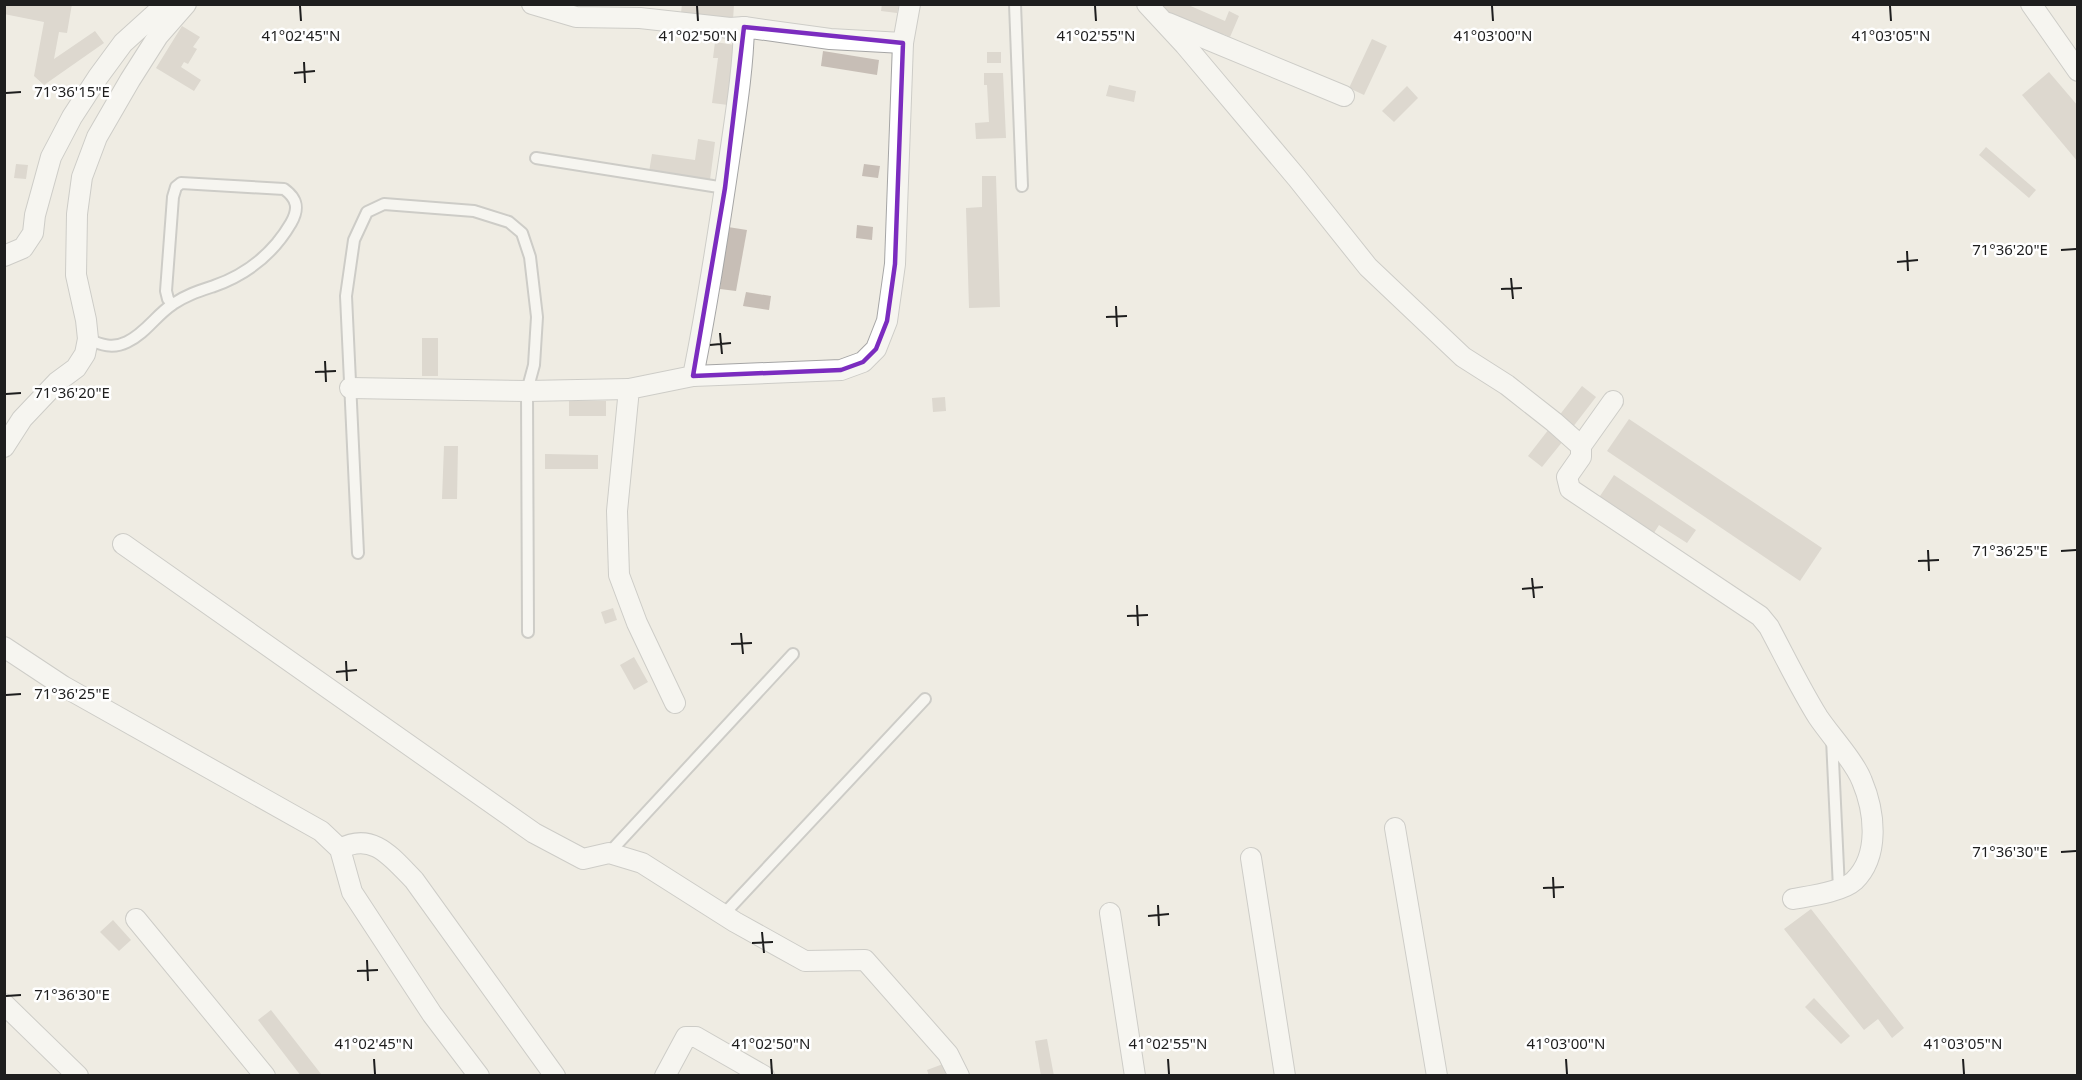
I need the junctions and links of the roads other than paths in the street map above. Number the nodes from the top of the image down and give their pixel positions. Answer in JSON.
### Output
{"nodes":[{"id":1,"x":166,"y":4,"type":"edge"},
{"id":2,"x":186,"y":4,"type":"edge"},
{"id":3,"x":532,"y":4,"type":"edge"},
{"id":4,"x":910,"y":4,"type":"edge"},
{"id":5,"x":1015,"y":4,"type":"edge"},
{"id":6,"x":1147,"y":4,"type":"edge"},
{"id":7,"x":2031,"y":4,"type":"edge"},
{"id":8,"x":1163,"y":21,"type":"junction"},
{"id":9,"x":744,"y":27,"type":"junction"},
{"id":10,"x":903,"y":43,"type":"junction"},
{"id":11,"x":2078,"y":71,"type":"edge"},
{"id":12,"x":1344,"y":96,"type":"dead end"},
{"id":13,"x":536,"y":158,"type":"dead end"},
{"id":14,"x":1022,"y":186,"type":"dead end"},
{"id":15,"x":725,"y":188,"type":"junction"},
{"id":16,"x":4,"y":256,"type":"edge"},
{"id":17,"x":172,"y":304,"type":"junction"},
{"id":18,"x":88,"y":339,"type":"junction"},
{"id":19,"x":693,"y":376,"type":"junction"},
{"id":20,"x":350,"y":388,"type":"junction"},
{"id":21,"x":629,"y":389,"type":"junction"},
{"id":22,"x":527,"y":391,"type":"junction"},
{"id":23,"x":1613,"y":401,"type":"dead end"},
{"id":24,"x":1581,"y":446,"type":"junction"},
{"id":25,"x":4,"y":447,"type":"edge"},
{"id":26,"x":123,"y":544,"type":"dead end"},
{"id":27,"x":358,"y":553,"type":"dead end"},
{"id":28,"x":528,"y":632,"type":"dead end"},
{"id":29,"x":4,"y":647,"type":"edge"},
{"id":30,"x":793,"y":654,"type":"dead end"},
{"id":31,"x":925,"y":699,"type":"dead end"},
{"id":32,"x":675,"y":703,"type":"dead end"},
{"id":33,"x":1832,"y":737,"type":"junction"},
{"id":34,"x":1395,"y":828,"type":"dead end"},
{"id":35,"x":340,"y":849,"type":"junction"},
{"id":36,"x":609,"y":853,"type":"junction"},
{"id":37,"x":1251,"y":858,"type":"dead end"},
{"id":38,"x":1839,"y":889,"type":"junction"},
{"id":39,"x":1793,"y":899,"type":"dead end"},
{"id":40,"x":1110,"y":913,"type":"dead end"},
{"id":41,"x":724,"y":914,"type":"junction"},
{"id":42,"x":136,"y":919,"type":"dead end"},
{"id":43,"x":4,"y":1004,"type":"edge"},
{"id":44,"x":78,"y":1076,"type":"edge"},
{"id":45,"x":265,"y":1076,"type":"edge"},
{"id":46,"x":479,"y":1076,"type":"edge"},
{"id":47,"x":555,"y":1076,"type":"edge"},
{"id":48,"x":665,"y":1076,"type":"edge"},
{"id":49,"x":764,"y":1076,"type":"edge"},
{"id":50,"x":959,"y":1076,"type":"edge"},
{"id":51,"x":1135,"y":1076,"type":"edge"},
{"id":52,"x":1285,"y":1076,"type":"edge"},
{"id":53,"x":1437,"y":1076,"type":"edge"}],
"edges":[{"from":1,"to":16,"type":"street"},
{"from":2,"to":18,"type":"street"},
{"from":3,"to":9,"type":"street"},
{"from":4,"to":10,"type":"street"},
{"from":5,"to":14,"type":"lane"},
{"from":6,"to":8,"type":"street"},
{"from":7,"to":11,"type":"street"},
{"from":8,"to":12,"type":"street"},
{"from":8,"to":24,"type":"street"},
{"from":9,"to":10,"type":"street"},
{"from":9,"to":15,"type":"street"},
{"from":10,"to":19,"type":"street"},
{"from":13,"to":15,"type":"lane"},
{"from":15,"to":19,"type":"street"},
{"from":17,"to":17,"type":"lane"},
{"from":17,"to":18,"type":"lane"},
{"from":18,"to":25,"type":"street"},
{"from":19,"to":21,"type":"street"},
{"from":20,"to":22,"type":"street"},
{"from":20,"to":22,"type":"lane"},
{"from":20,"to":27,"type":"lane"},
{"from":21,"to":22,"type":"street"},
{"from":21,"to":32,"type":"street"},
{"from":22,"to":28,"type":"lane"},
{"from":23,"to":24,"type":"street"},
{"from":24,"to":33,"type":"street"},
{"from":26,"to":36,"type":"street"},
{"from":29,"to":35,"type":"street"},
{"from":30,"to":36,"type":"lane"},
{"from":31,"to":41,"type":"lane"},
{"from":33,"to":38,"type":"lane"},
{"from":33,"to":38,"type":"street"},
{"from":34,"to":53,"type":"street"},
{"from":35,"to":46,"type":"street"},
{"from":35,"to":47,"type":"street"},
{"from":36,"to":41,"type":"street"},
{"from":37,"to":52,"type":"street"},
{"from":38,"to":39,"type":"street"},
{"from":40,"to":51,"type":"street"},
{"from":41,"to":50,"type":"street"},
{"from":42,"to":45,"type":"street"},
{"from":43,"to":44,"type":"street"},
{"from":48,"to":49,"type":"street"}]}
